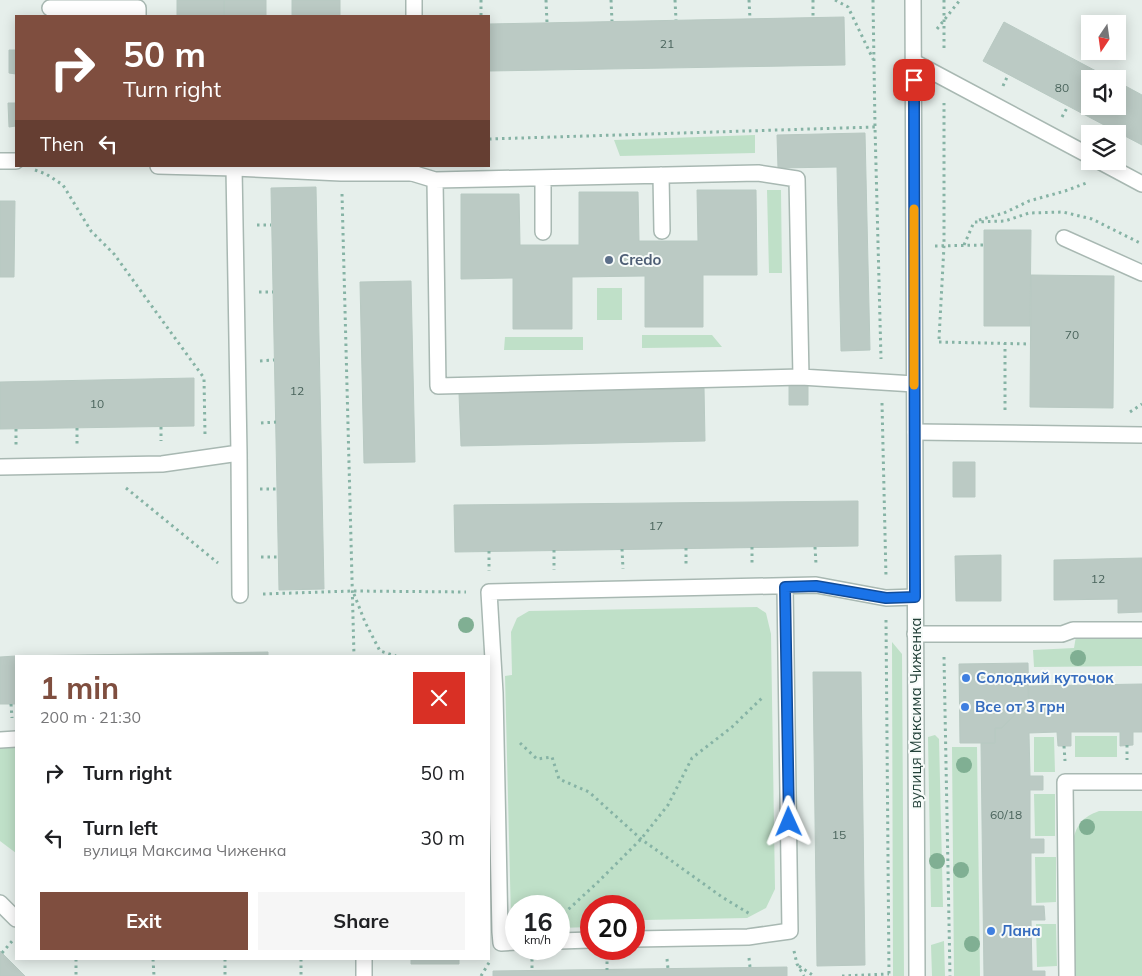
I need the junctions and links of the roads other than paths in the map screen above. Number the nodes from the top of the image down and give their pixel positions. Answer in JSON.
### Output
{"nodes":[{"id":1,"x":414,"y":0,"type":"edge"},
{"id":2,"x":913,"y":0,"type":"edge"},
{"id":3,"x":50,"y":8,"type":"dead end"},
{"id":4,"x":138,"y":15,"type":"edge"},
{"id":5,"x":414,"y":15,"type":"edge"},
{"id":6,"x":914,"y":62,"type":"junction"},
{"id":7,"x":1081,"y":151,"type":"edge"},
{"id":8,"x":0,"y":161,"type":"edge"},
{"id":9,"x":15,"y":161,"type":"edge"},
{"id":10,"x":194,"y":167,"type":"edge"},
{"id":11,"x":234,"y":168,"type":"junction"},
{"id":12,"x":412,"y":170,"type":"edge"},
{"id":13,"x":1116,"y":170,"type":"edge"},
{"id":14,"x":661,"y":175,"type":"junction"},
{"id":15,"x":543,"y":178,"type":"junction"},
{"id":16,"x":435,"y":180,"type":"junction"},
{"id":17,"x":1142,"y":184,"type":"edge"},
{"id":18,"x":662,"y":231,"type":"dead end"},
{"id":19,"x":543,"y":232,"type":"dead end"},
{"id":20,"x":1064,"y":238,"type":"dead end"},
{"id":21,"x":1142,"y":273,"type":"edge"},
{"id":22,"x":801,"y":377,"type":"junction"},
{"id":23,"x":914,"y":384,"type":"junction"},
{"id":24,"x":915,"y":432,"type":"junction"},
{"id":25,"x":1142,"y":435,"type":"edge"},
{"id":26,"x":239,"y":453,"type":"junction"},
{"id":27,"x":0,"y":467,"type":"edge"},
{"id":28,"x":785,"y":587,"type":"junction"},
{"id":29,"x":240,"y":588,"type":"road end"},
{"id":30,"x":915,"y":597,"type":"junction"},
{"id":31,"x":1142,"y":630,"type":"edge"},
{"id":32,"x":915,"y":634,"type":"junction"},
{"id":33,"x":15,"y":739,"type":"edge"},
{"id":34,"x":0,"y":740,"type":"edge"},
{"id":35,"x":1142,"y":782,"type":"edge"},
{"id":36,"x":0,"y":903,"type":"edge"},
{"id":37,"x":15,"y":918,"type":"edge"},
{"id":38,"x":645,"y":939,"type":"edge"},
{"id":39,"x":505,"y":943,"type":"edge"},
{"id":40,"x":364,"y":960,"type":"edge"},
{"id":41,"x":364,"y":976,"type":"edge"},
{"id":42,"x":917,"y":976,"type":"edge"},
{"id":43,"x":1067,"y":976,"type":"edge"}],
"edges":[{"from":1,"to":5,"type":"street"},
{"from":2,"to":6,"type":"street","name":"вулиця Максима Чиженка"},
{"from":3,"to":4,"type":"street"},
{"from":6,"to":7,"type":"street"},
{"from":6,"to":23,"type":"street","name":"вулиця Максима Чиженка"},
{"from":8,"to":9,"type":"street"},
{"from":10,"to":11,"type":"street"},
{"from":11,"to":12,"type":"street"},
{"from":11,"to":26,"type":"street"},
{"from":12,"to":16,"type":"street"},
{"from":13,"to":17,"type":"street"},
{"from":14,"to":15,"type":"street"},
{"from":14,"to":18,"type":"street"},
{"from":14,"to":22,"type":"street"},
{"from":15,"to":16,"type":"street"},
{"from":15,"to":19,"type":"street"},
{"from":16,"to":22,"type":"street"},
{"from":20,"to":21,"type":"street"},
{"from":22,"to":23,"type":"street"},
{"from":23,"to":24,"type":"street","name":"вулиця Максима Чиженка"},
{"from":24,"to":25,"type":"street"},
{"from":24,"to":30,"type":"street","name":"вулиця Максима Чиженка"},
{"from":26,"to":27,"type":"street"},
{"from":26,"to":29,"type":"street"},
{"from":28,"to":30,"type":"street"},
{"from":28,"to":38,"type":"street"},
{"from":28,"to":39,"type":"street"},
{"from":30,"to":32,"type":"street","name":"вулиця Максима Чиженка"},
{"from":31,"to":32,"type":"street"},
{"from":32,"to":42,"type":"street","name":"вулиця Максима Чиженка"},
{"from":33,"to":34,"type":"street"},
{"from":35,"to":43,"type":"street"},
{"from":36,"to":37,"type":"street"},
{"from":40,"to":41,"type":"street"}]}
